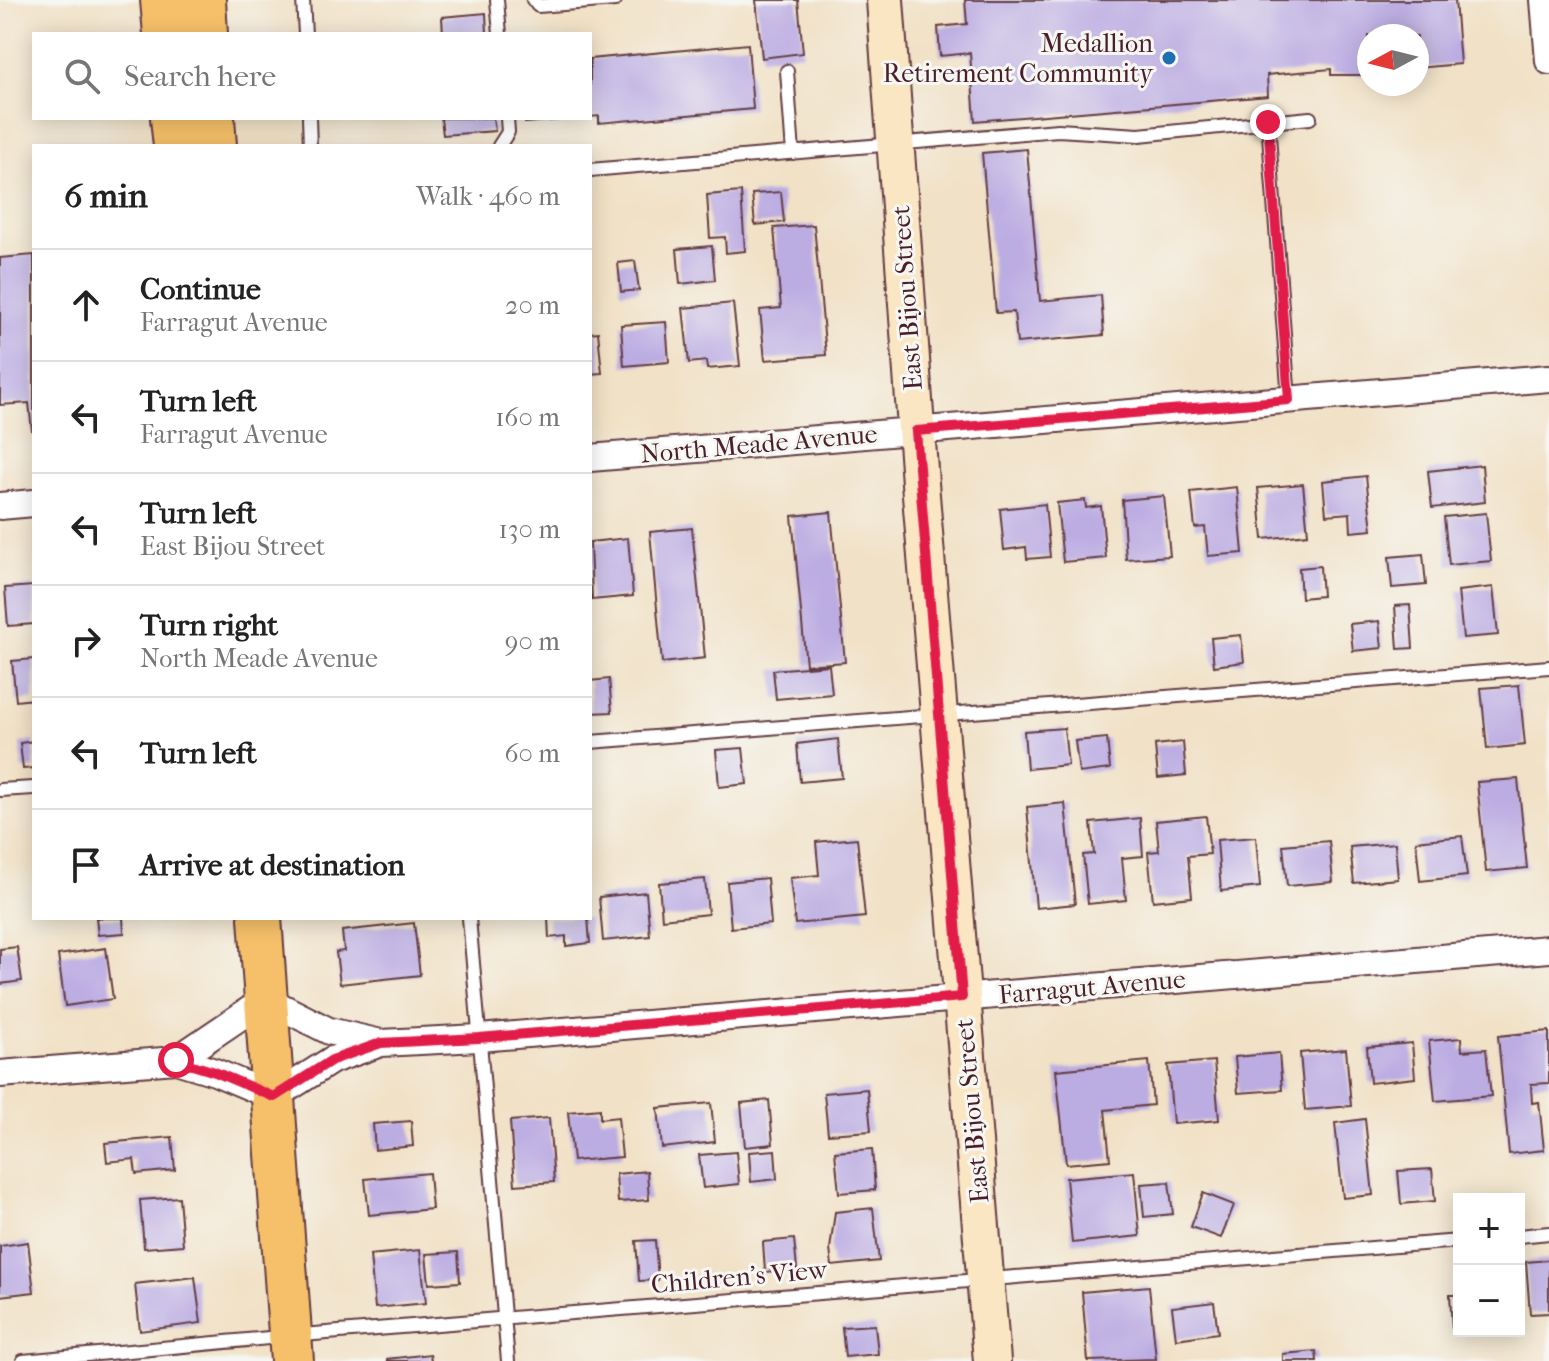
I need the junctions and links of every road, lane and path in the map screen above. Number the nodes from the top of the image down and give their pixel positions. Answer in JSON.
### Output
{"nodes":[{"id":1,"x":162,"y":0,"type":"edge"},
{"id":2,"x":204,"y":0,"type":"edge"},
{"id":3,"x":303,"y":0,"type":"edge"},
{"id":4,"x":497,"y":0,"type":"edge"},
{"id":5,"x":533,"y":0,"type":"edge"},
{"id":6,"x":615,"y":0,"type":"edge"},
{"id":7,"x":885,"y":0,"type":"edge"},
{"id":8,"x":1544,"y":0,"type":"edge"},
{"id":9,"x":165,"y":32,"type":"edge"},
{"id":10,"x":206,"y":32,"type":"edge"},
{"id":11,"x":305,"y":32,"type":"edge"},
{"id":12,"x":500,"y":32,"type":"edge"},
{"id":13,"x":1549,"y":61,"type":"edge"},
{"id":14,"x":787,"y":71,"type":"dead end"},
{"id":15,"x":1310,"y":118,"type":"dead end"},
{"id":16,"x":213,"y":120,"type":"edge"},
{"id":17,"x":309,"y":120,"type":"edge"},
{"id":18,"x":507,"y":120,"type":"edge"},
{"id":19,"x":1268,"y":122,"type":"junction"},
{"id":20,"x":215,"y":144,"type":"edge"},
{"id":21,"x":310,"y":144,"type":"edge"},
{"id":22,"x":500,"y":144,"type":"edge"},
{"id":23,"x":896,"y":144,"type":"junction"},
{"id":24,"x":793,"y":153,"type":"junction"},
{"id":25,"x":592,"y":170,"type":"edge"},
{"id":26,"x":1549,"y":378,"type":"edge"},
{"id":27,"x":1289,"y":400,"type":"junction"},
{"id":28,"x":916,"y":431,"type":"junction"},
{"id":29,"x":592,"y":458,"type":"edge"},
{"id":30,"x":32,"y":503,"type":"edge"},
{"id":31,"x":0,"y":506,"type":"edge"},
{"id":32,"x":1549,"y":667,"type":"edge"},
{"id":33,"x":938,"y":715,"type":"junction"},
{"id":34,"x":592,"y":742,"type":"edge"},
{"id":35,"x":32,"y":788,"type":"edge"},
{"id":36,"x":0,"y":790,"type":"edge"},
{"id":37,"x":260,"y":920,"type":"edge"},
{"id":38,"x":469,"y":920,"type":"edge"},
{"id":39,"x":1549,"y":949,"type":"edge"},
{"id":40,"x":962,"y":997,"type":"junction"},
{"id":41,"x":266,"y":999,"type":"junction"},
{"id":42,"x":479,"y":1038,"type":"junction"},
{"id":43,"x":381,"y":1043,"type":"junction"},
{"id":44,"x":176,"y":1060,"type":"junction"},
{"id":45,"x":0,"y":1074,"type":"edge"},
{"id":46,"x":274,"y":1097,"type":"junction"},
{"id":47,"x":1549,"y":1233,"type":"edge"},
{"id":48,"x":1525,"y":1235,"type":"edge"},
{"id":49,"x":1453,"y":1241,"type":"edge"},
{"id":50,"x":986,"y":1279,"type":"junction"},
{"id":51,"x":505,"y":1318,"type":"junction"},
{"id":52,"x":291,"y":1348,"type":"edge"},
{"id":53,"x":23,"y":1361,"type":"edge"},
{"id":54,"x":508,"y":1361,"type":"edge"},
{"id":55,"x":992,"y":1361,"type":"edge"}],
"edges":[{"from":1,"to":9,"type":"main road"},
{"from":2,"to":10,"type":"main road"},
{"from":3,"to":11,"type":"lane"},
{"from":4,"to":12,"type":"lane"},
{"from":5,"to":6,"type":"lane"},
{"from":7,"to":23,"type":"street","name":"East Bijou Street"},
{"from":8,"to":13,"type":"street"},
{"from":14,"to":24,"type":"lane"},
{"from":15,"to":19,"type":"lane"},
{"from":16,"to":20,"type":"main road"},
{"from":17,"to":21,"type":"lane"},
{"from":18,"to":22,"type":"lane"},
{"from":19,"to":23,"type":"lane"},
{"from":19,"to":27,"type":"lane"},
{"from":23,"to":24,"type":"lane"},
{"from":23,"to":28,"type":"street","name":"East Bijou Street"},
{"from":24,"to":25,"type":"lane"},
{"from":26,"to":27,"type":"street","name":"North Meade Avenue"},
{"from":27,"to":28,"type":"street","name":"North Meade Avenue"},
{"from":28,"to":29,"type":"street","name":"North Meade Avenue"},
{"from":28,"to":33,"type":"street","name":"East Bijou Street"},
{"from":30,"to":31,"type":"street"},
{"from":32,"to":33,"type":"lane"},
{"from":33,"to":34,"type":"lane"},
{"from":33,"to":40,"type":"street","name":"East Bijou Street"},
{"from":35,"to":36,"type":"lane"},
{"from":37,"to":41,"type":"main road"},
{"from":38,"to":42,"type":"lane"},
{"from":39,"to":40,"type":"street","name":"Farragut Avenue"},
{"from":40,"to":42,"type":"street","name":"Farragut Avenue"},
{"from":40,"to":50,"type":"street","name":"East Bijou Street"},
{"from":41,"to":43,"type":"street"},
{"from":41,"to":44,"type":"street"},
{"from":41,"to":46,"type":"main road"},
{"from":42,"to":43,"type":"street","name":"Farragut Avenue"},
{"from":42,"to":51,"type":"lane"},
{"from":43,"to":46,"type":"street","name":"Farragut Avenue"},
{"from":44,"to":45,"type":"street"},
{"from":44,"to":46,"type":"street"},
{"from":46,"to":52,"type":"main road"},
{"from":47,"to":48,"type":"lane"},
{"from":49,"to":50,"type":"lane","name":"Children's View"},
{"from":50,"to":51,"type":"lane","name":"Children's View"},
{"from":50,"to":55,"type":"street","name":"East Bijou Street"},
{"from":51,"to":52,"type":"lane","name":"Children's View"},
{"from":51,"to":54,"type":"lane"},
{"from":52,"to":53,"type":"lane","name":"Children's View"}]}
